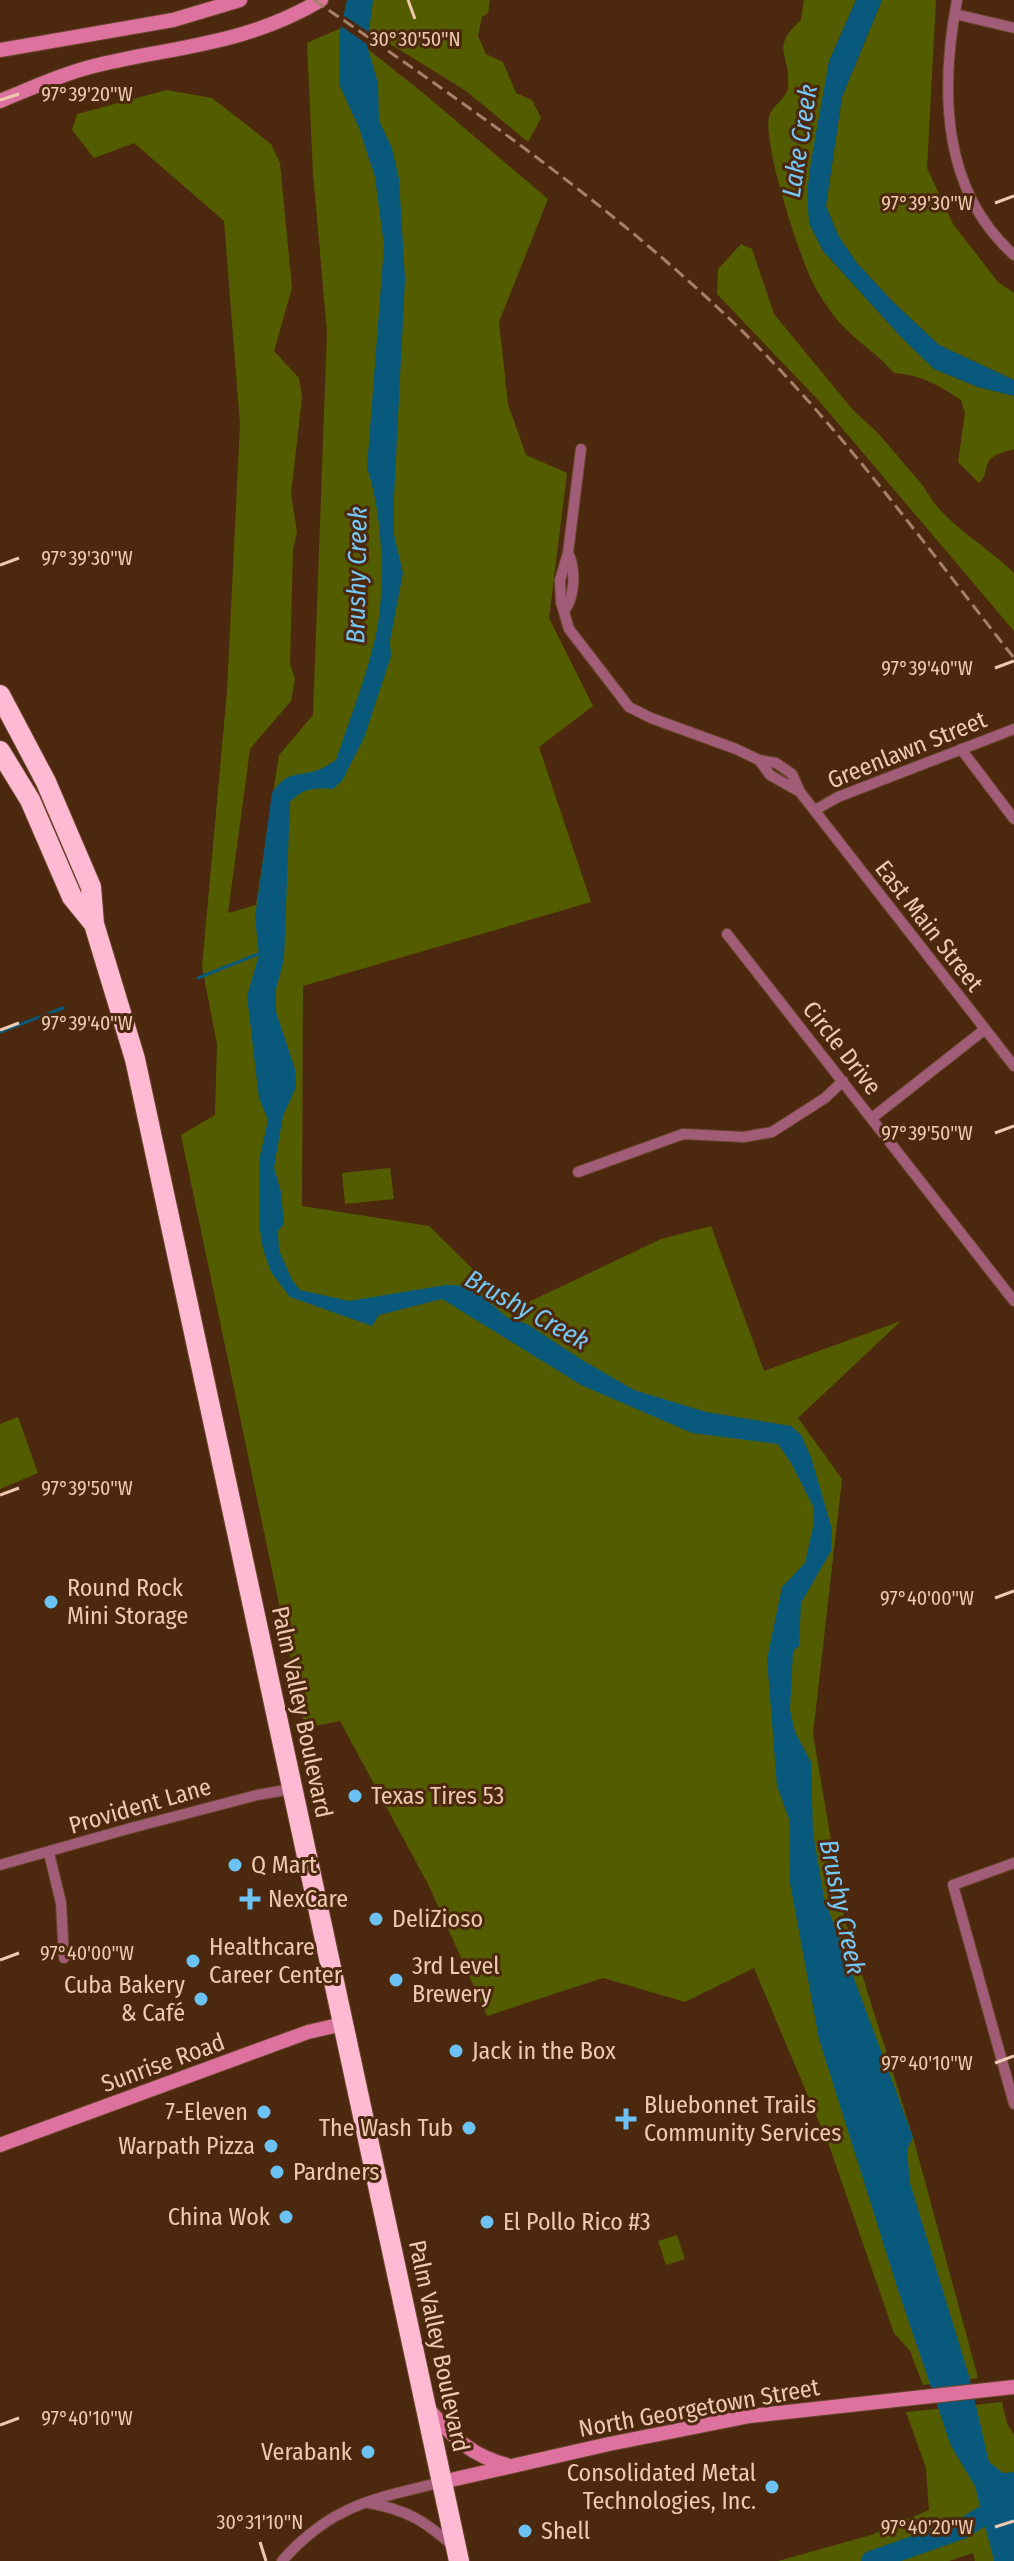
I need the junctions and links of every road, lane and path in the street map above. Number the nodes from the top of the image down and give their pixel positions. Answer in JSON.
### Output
{"nodes":[{"id":1,"x":240,"y":0,"type":"edge"},
{"id":2,"x":321,"y":0,"type":"edge"},
{"id":3,"x":957,"y":0,"type":"edge"},
{"id":4,"x":955,"y":14,"type":"junction"},
{"id":5,"x":1014,"y":28,"type":"edge"},
{"id":6,"x":0,"y":50,"type":"edge"},
{"id":7,"x":0,"y":101,"type":"edge"},
{"id":8,"x":1014,"y":255,"type":"edge"},
{"id":9,"x":581,"y":449,"type":"dead end"},
{"id":10,"x":0,"y":695,"type":"edge"},
{"id":11,"x":1014,"y":729,"type":"edge"},
{"id":12,"x":961,"y":749,"type":"junction"},
{"id":13,"x":0,"y":751,"type":"edge"},
{"id":14,"x":815,"y":810,"type":"junction"},
{"id":15,"x":1014,"y":819,"type":"edge"},
{"id":16,"x":94,"y":924,"type":"junction"},
{"id":17,"x":727,"y":934,"type":"dead end"},
{"id":18,"x":984,"y":1030,"type":"junction"},
{"id":19,"x":1014,"y":1066,"type":"edge"},
{"id":20,"x":843,"y":1081,"type":"junction"},
{"id":21,"x":872,"y":1118,"type":"junction"},
{"id":22,"x":578,"y":1172,"type":"dead end"},
{"id":23,"x":1014,"y":1301,"type":"edge"},
{"id":24,"x":292,"y":1789,"type":"junction"},
{"id":25,"x":49,"y":1853,"type":"junction"},
{"id":26,"x":1014,"y":1863,"type":"edge"},
{"id":27,"x":0,"y":1865,"type":"edge"},
{"id":28,"x":64,"y":1958,"type":"dead end"},
{"id":29,"x":343,"y":2024,"type":"junction"},
{"id":30,"x":1013,"y":2097,"type":"edge"},
{"id":31,"x":0,"y":2145,"type":"edge"},
{"id":32,"x":1014,"y":2387,"type":"edge"},
{"id":33,"x":425,"y":2405,"type":"junction"},
{"id":34,"x":511,"y":2466,"type":"junction"},
{"id":35,"x":442,"y":2482,"type":"junction"},
{"id":36,"x":363,"y":2502,"type":"junction"},
{"id":37,"x":458,"y":2555,"type":"edge"},
{"id":38,"x":282,"y":2561,"type":"edge"}],
"edges":[{"from":1,"to":6,"type":"main road"},
{"from":2,"to":7,"type":"main road"},
{"from":3,"to":4,"type":"street"},
{"from":4,"to":5,"type":"street"},
{"from":4,"to":8,"type":"street"},
{"from":9,"to":14,"type":"street","name":"East Main Street"},
{"from":10,"to":16,"type":"highway","name":"Palm Valley Boulevard"},
{"from":11,"to":12,"type":"street","name":"Greenlawn Street"},
{"from":12,"to":14,"type":"street","name":"Greenlawn Street"},
{"from":12,"to":15,"type":"street"},
{"from":13,"to":16,"type":"highway","name":"Palm Valley Boulevard"},
{"from":14,"to":18,"type":"street","name":"East Main Street"},
{"from":16,"to":24,"type":"highway","name":"Palm Valley Boulevard"},
{"from":17,"to":20,"type":"street","name":"Circle Drive"},
{"from":18,"to":19,"type":"street","name":"East Main Street"},
{"from":18,"to":21,"type":"street"},
{"from":20,"to":21,"type":"street","name":"Circle Drive"},
{"from":20,"to":22,"type":"street"},
{"from":21,"to":23,"type":"street","name":"Circle Drive"},
{"from":24,"to":25,"type":"street","name":"Provident Lane"},
{"from":24,"to":29,"type":"highway","name":"Palm Valley Boulevard"},
{"from":25,"to":27,"type":"street","name":"Provident Lane"},
{"from":25,"to":28,"type":"street"},
{"from":26,"to":30,"type":"street"},
{"from":29,"to":31,"type":"main road","name":"Sunrise Road"},
{"from":29,"to":33,"type":"highway","name":"Palm Valley Boulevard"},
{"from":32,"to":34,"type":"main road","name":"North Georgetown Street"},
{"from":33,"to":34,"type":"main road"},
{"from":33,"to":35,"type":"highway","name":"Palm Valley Boulevard"},
{"from":34,"to":35,"type":"main road","name":"North Georgetown Street"},
{"from":35,"to":36,"type":"street"},
{"from":35,"to":37,"type":"highway","name":"Palm Valley Boulevard"},
{"from":36,"to":37,"type":"street"},
{"from":36,"to":38,"type":"street"}]}
